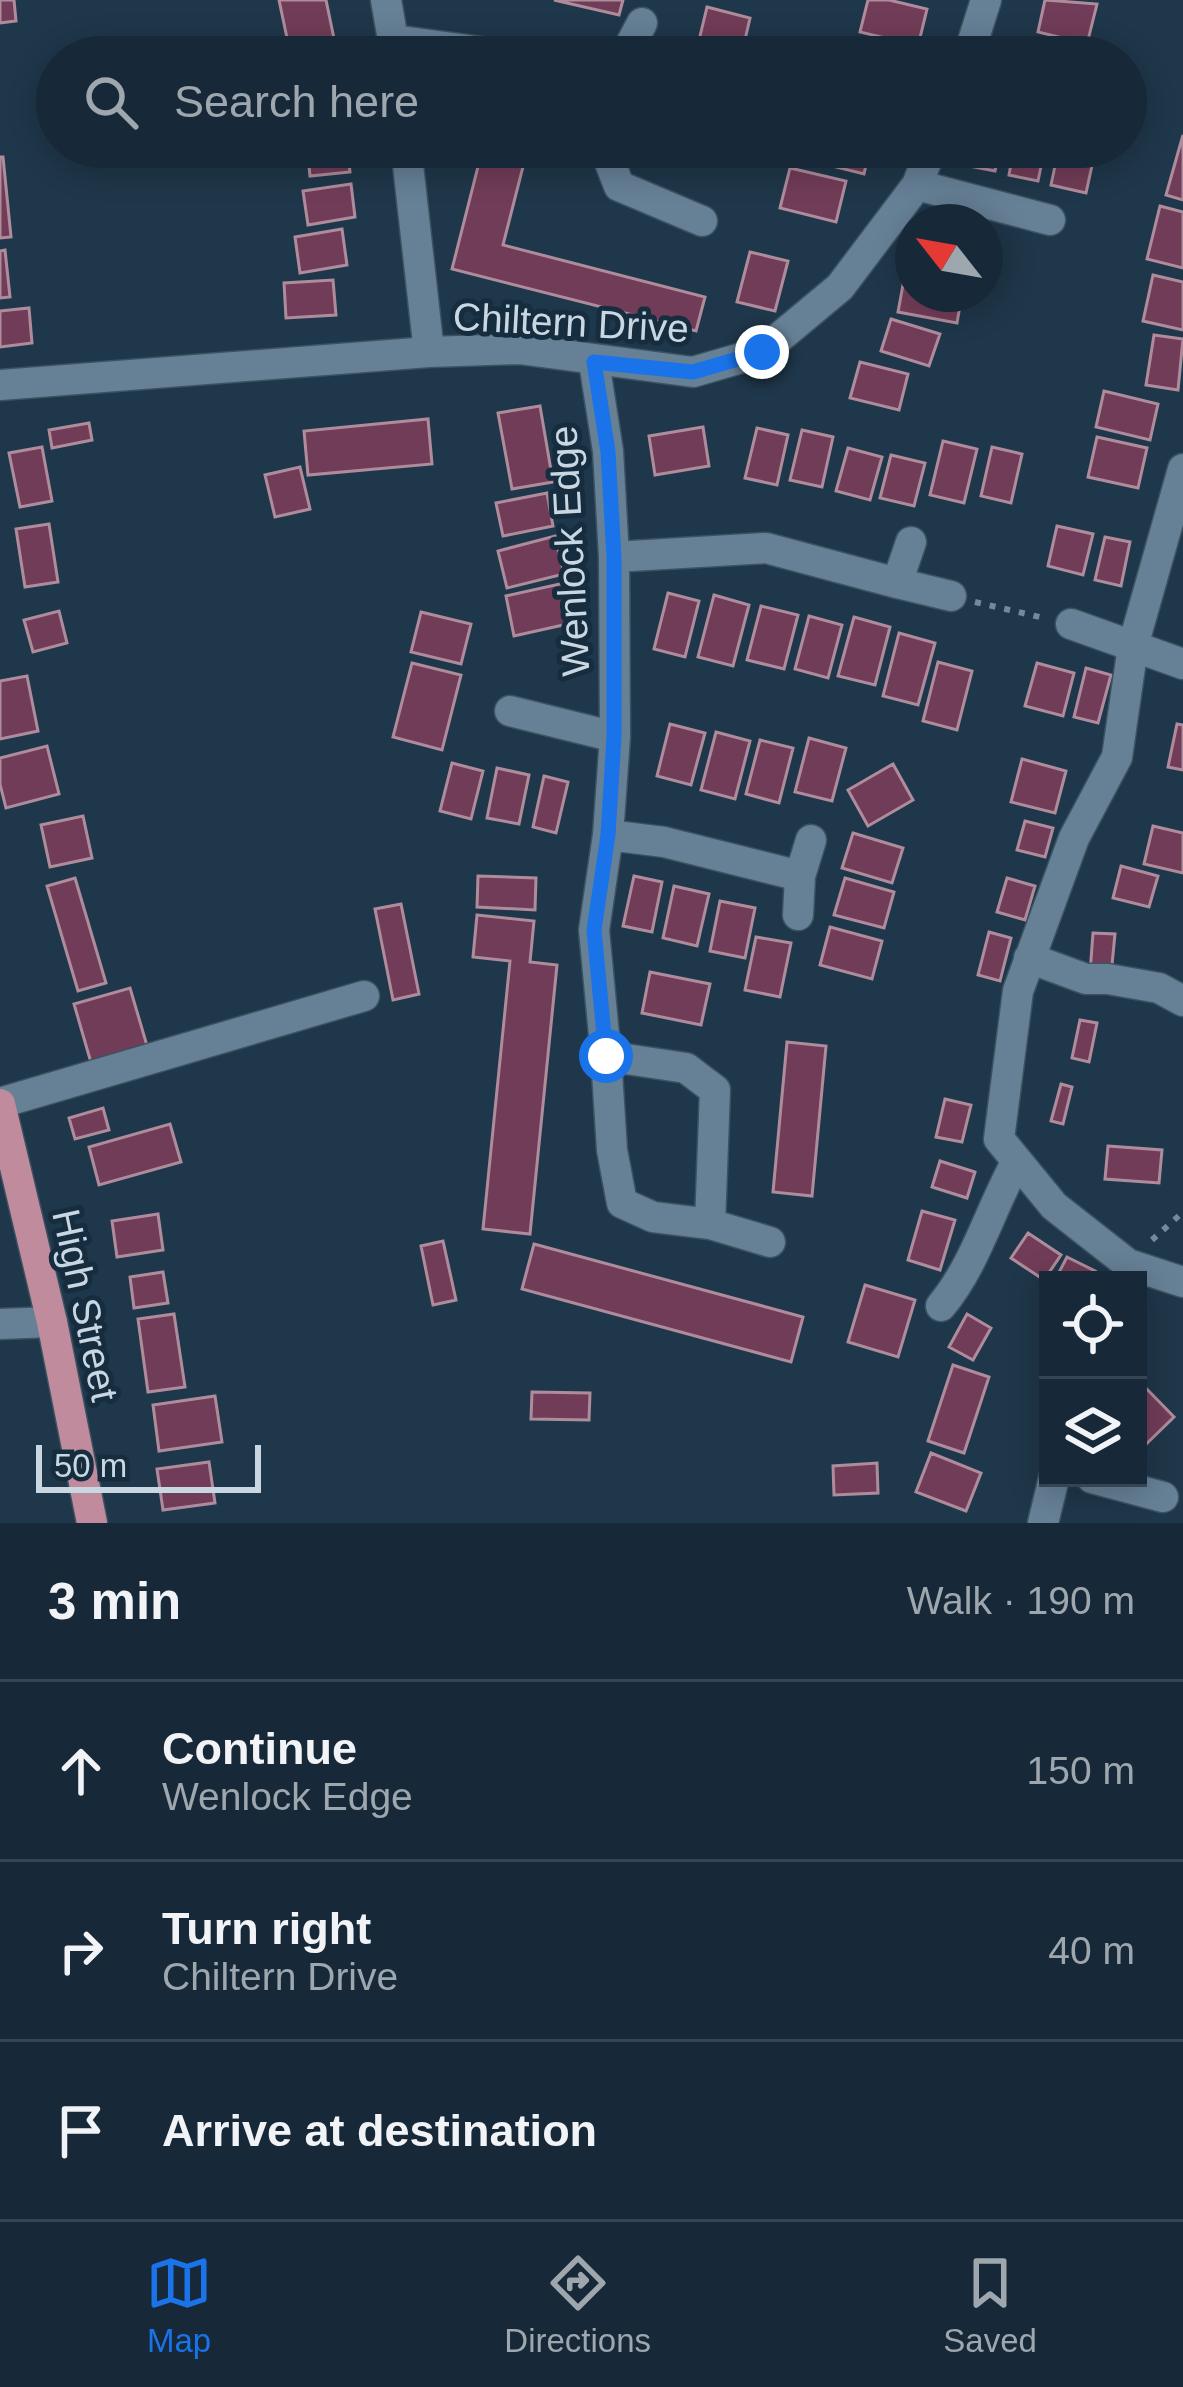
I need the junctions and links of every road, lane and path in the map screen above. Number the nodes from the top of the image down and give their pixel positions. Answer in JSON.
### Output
{"nodes":[{"id":1,"x":386,"y":0,"type":"edge"},
{"id":2,"x":986,"y":0,"type":"edge"},
{"id":3,"x":642,"y":23,"type":"dead end"},
{"id":4,"x":393,"y":36,"type":"edge"},
{"id":5,"x":635,"y":36,"type":"edge"},
{"id":6,"x":975,"y":36,"type":"edge"},
{"id":7,"x":408,"y":168,"type":"edge"},
{"id":8,"x":612,"y":168,"type":"edge"},
{"id":9,"x":924,"y":168,"type":"edge"},
{"id":10,"x":917,"y":185,"type":"junction"},
{"id":11,"x":1050,"y":220,"type":"dead end"},
{"id":12,"x":702,"y":221,"type":"dead end"},
{"id":13,"x":429,"y":352,"type":"junction"},
{"id":14,"x":594,"y":362,"type":"junction"},
{"id":15,"x":0,"y":386,"type":"edge"},
{"id":16,"x":1183,"y":469,"type":"edge"},
{"id":17,"x":911,"y":542,"type":"dead end"},
{"id":18,"x":614,"y":557,"type":"junction"},
{"id":19,"x":897,"y":583,"type":"junction"},
{"id":20,"x":951,"y":596,"type":"joint"},
{"id":21,"x":1071,"y":624,"type":"joint"},
{"id":22,"x":1133,"y":646,"type":"junction"},
{"id":23,"x":1183,"y":664,"type":"edge"},
{"id":24,"x":510,"y":711,"type":"dead end"},
{"id":25,"x":614,"y":737,"type":"junction"},
{"id":26,"x":608,"y":835,"type":"junction"},
{"id":27,"x":811,"y":840,"type":"dead end"},
{"id":28,"x":800,"y":876,"type":"junction"},
{"id":29,"x":798,"y":915,"type":"dead end"},
{"id":30,"x":1029,"y":958,"type":"junction"},
{"id":31,"x":364,"y":996,"type":"dead end"},
{"id":32,"x":1183,"y":1001,"type":"edge"},
{"id":33,"x":606,"y":1056,"type":"junction"},
{"id":34,"x":0,"y":1103,"type":"edge"},
{"id":35,"x":1017,"y":1161,"type":"junction"},
{"id":36,"x":1183,"y":1212,"type":"edge"},
{"id":37,"x":710,"y":1224,"type":"junction"},
{"id":38,"x":770,"y":1242,"type":"dead end"},
{"id":39,"x":1124,"y":1271,"type":"edge"},
{"id":40,"x":1126,"y":1271,"type":"edge"},
{"id":41,"x":1147,"y":1276,"type":"edge"},
{"id":42,"x":1183,"y":1282,"type":"edge"},
{"id":43,"x":941,"y":1306,"type":"dead end"},
{"id":44,"x":52,"y":1322,"type":"junction"},
{"id":45,"x":0,"y":1324,"type":"edge"},
{"id":46,"x":1052,"y":1487,"type":"edge"},
{"id":47,"x":1126,"y":1487,"type":"edge"},
{"id":48,"x":1163,"y":1497,"type":"dead end"},
{"id":49,"x":92,"y":1523,"type":"edge"},
{"id":50,"x":1043,"y":1523,"type":"edge"}],
"edges":[{"from":1,"to":4,"type":"street"},
{"from":2,"to":6,"type":"street"},
{"from":3,"to":5,"type":"street"},
{"from":7,"to":13,"type":"street"},
{"from":8,"to":12,"type":"street"},
{"from":9,"to":10,"type":"street","name":"Chiltern Drive"},
{"from":10,"to":11,"type":"street"},
{"from":10,"to":14,"type":"street","name":"Chiltern Drive"},
{"from":13,"to":14,"type":"street","name":"Chiltern Drive"},
{"from":13,"to":15,"type":"street","name":"Chiltern Drive"},
{"from":14,"to":18,"type":"street","name":"Wenlock Edge"},
{"from":16,"to":22,"type":"street"},
{"from":17,"to":19,"type":"street"},
{"from":18,"to":19,"type":"street"},
{"from":18,"to":25,"type":"street","name":"Wenlock Edge"},
{"from":19,"to":20,"type":"street"},
{"from":20,"to":21,"type":"path"},
{"from":21,"to":22,"type":"street"},
{"from":22,"to":23,"type":"street"},
{"from":22,"to":30,"type":"street"},
{"from":24,"to":25,"type":"street","name":"Wenlock Edge"},
{"from":25,"to":26,"type":"street","name":"Wenlock Edge"},
{"from":26,"to":28,"type":"street"},
{"from":26,"to":33,"type":"street","name":"Wenlock Edge"},
{"from":27,"to":28,"type":"street"},
{"from":28,"to":29,"type":"street"},
{"from":30,"to":32,"type":"street"},
{"from":30,"to":35,"type":"street"},
{"from":31,"to":34,"type":"street"},
{"from":33,"to":37,"type":"street","name":"Wenlock Edge"},
{"from":33,"to":37,"type":"street"},
{"from":34,"to":44,"type":"main road","name":"High Street"},
{"from":35,"to":39,"type":"street"},
{"from":35,"to":43,"type":"street"},
{"from":36,"to":40,"type":"path"},
{"from":37,"to":38,"type":"street","name":"Wenlock Edge"},
{"from":41,"to":42,"type":"street"},
{"from":44,"to":45,"type":"street"},
{"from":44,"to":49,"type":"main road","name":"High Street"},
{"from":46,"to":50,"type":"street"},
{"from":47,"to":48,"type":"street"}]}
